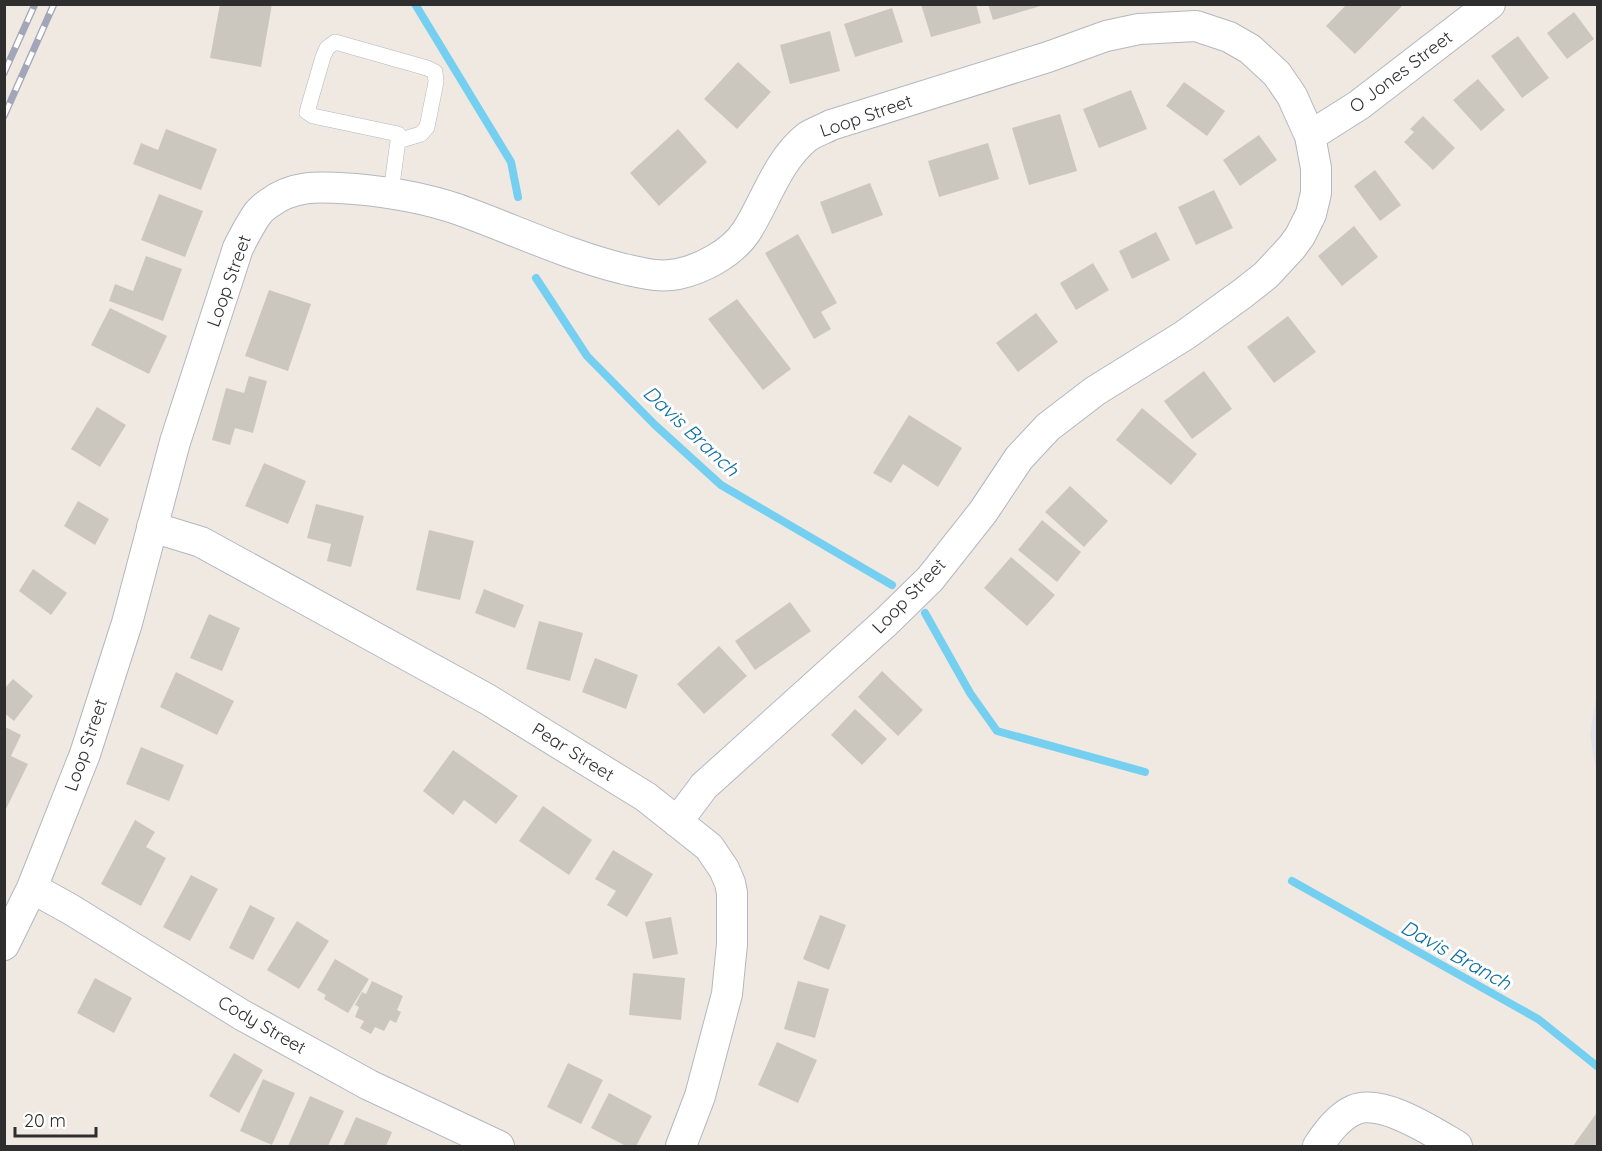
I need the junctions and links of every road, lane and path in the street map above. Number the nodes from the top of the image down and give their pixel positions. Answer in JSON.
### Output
{"nodes":[{"id":1,"x":1490,"y":4,"type":"edge"},
{"id":2,"x":1310,"y":136,"type":"junction"},
{"id":3,"x":398,"y":141,"type":"junction"},
{"id":4,"x":391,"y":192,"type":"junction"},
{"id":5,"x":152,"y":528,"type":"junction"},
{"id":6,"x":677,"y":822,"type":"junction"},
{"id":7,"x":32,"y":888,"type":"junction"},
{"id":8,"x":4,"y":945,"type":"edge"},
{"id":9,"x":499,"y":1146,"type":"edge"},
{"id":10,"x":681,"y":1146,"type":"edge"},
{"id":11,"x":1318,"y":1146,"type":"edge"},
{"id":12,"x":1457,"y":1146,"type":"edge"}],
"edges":[{"from":1,"to":2,"type":"street","name":"O Jones Street"},
{"from":2,"to":4,"type":"street","name":"Loop Street"},
{"from":2,"to":6,"type":"street","name":"Loop Street"},
{"from":3,"to":3,"type":"lane"},
{"from":3,"to":4,"type":"lane"},
{"from":4,"to":5,"type":"street","name":"Loop Street"},
{"from":5,"to":6,"type":"street","name":"Pear Street"},
{"from":5,"to":7,"type":"street","name":"Loop Street"},
{"from":6,"to":10,"type":"street","name":"Pear Street"},
{"from":7,"to":8,"type":"street","name":"Loop Street"},
{"from":7,"to":9,"type":"street","name":"Cody Street"},
{"from":11,"to":12,"type":"street"}]}
